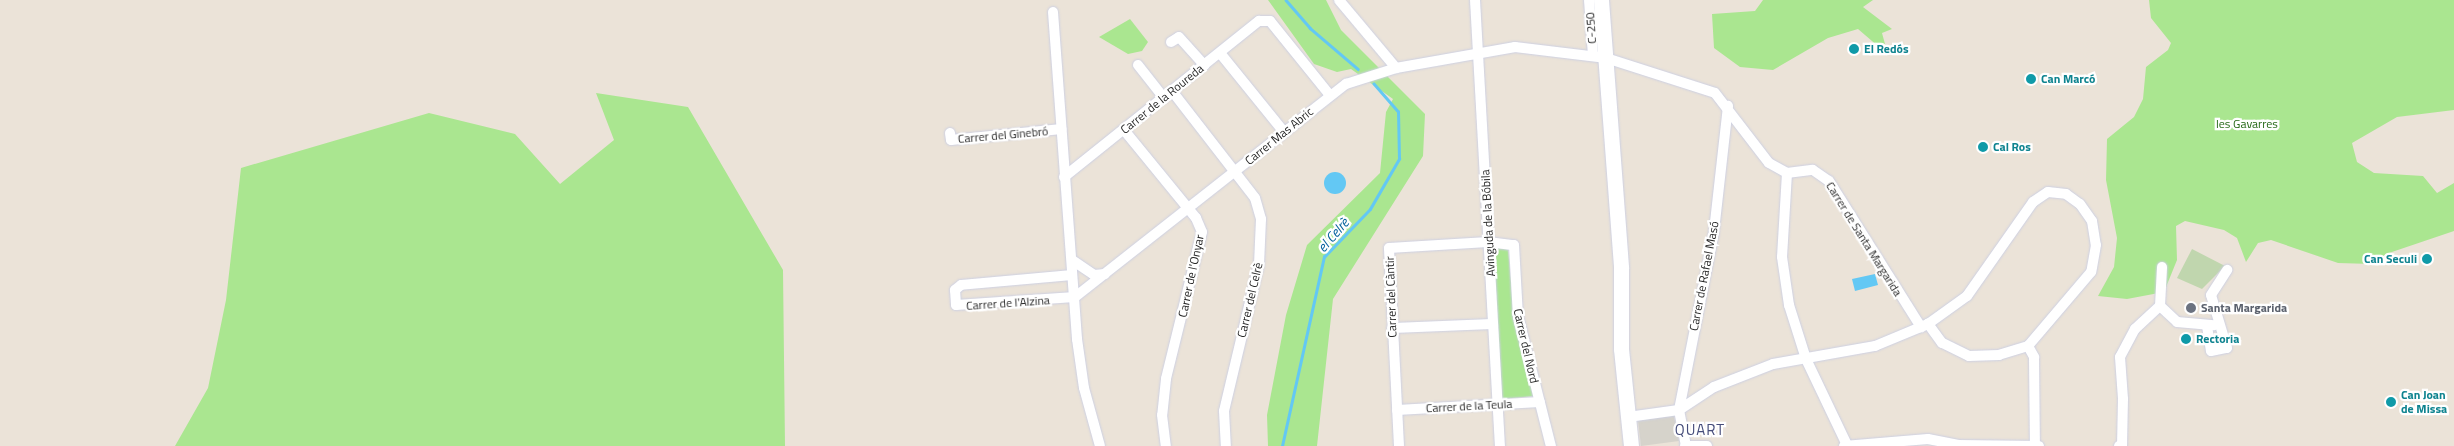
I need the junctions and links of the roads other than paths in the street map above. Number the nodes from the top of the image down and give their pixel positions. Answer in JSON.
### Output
{"nodes":[{"id":1,"x":1339,"y":0,"type":"edge"},
{"id":2,"x":1475,"y":0,"type":"edge"},
{"id":3,"x":1589,"y":0,"type":"edge"},
{"id":4,"x":1601,"y":0,"type":"edge"},
{"id":5,"x":1053,"y":12,"type":"dead end"},
{"id":6,"x":1171,"y":42,"type":"dead end"},
{"id":7,"x":1479,"y":51,"type":"junction"},
{"id":8,"x":1220,"y":53,"type":"junction"},
{"id":9,"x":1599,"y":57,"type":"junction"},
{"id":10,"x":1138,"y":65,"type":"dead end"},
{"id":11,"x":1204,"y":65,"type":"junction"},
{"id":12,"x":1396,"y":68,"type":"junction"},
{"id":13,"x":1172,"y":91,"type":"junction"},
{"id":14,"x":1329,"y":94,"type":"junction"},
{"id":15,"x":1164,"y":98,"type":"junction"},
{"id":16,"x":1728,"y":106,"type":"junction"},
{"id":17,"x":1061,"y":129,"type":"junction"},
{"id":18,"x":1124,"y":130,"type":"junction"},
{"id":19,"x":1284,"y":132,"type":"junction"},
{"id":20,"x":950,"y":133,"type":"dead end"},
{"id":21,"x":1235,"y":172,"type":"junction"},
{"id":22,"x":1787,"y":173,"type":"junction"},
{"id":23,"x":1064,"y":178,"type":"junction"},
{"id":24,"x":1189,"y":210,"type":"junction"},
{"id":25,"x":1488,"y":242,"type":"junction"},
{"id":26,"x":1072,"y":260,"type":"junction"},
{"id":27,"x":2162,"y":268,"type":"dead end"},
{"id":28,"x":2227,"y":270,"type":"dead end"},
{"id":29,"x":1106,"y":274,"type":"junction"},
{"id":30,"x":1072,"y":275,"type":"junction"},
{"id":31,"x":1075,"y":298,"type":"junction"},
{"id":32,"x":2160,"y":306,"type":"junction"},
{"id":33,"x":1493,"y":324,"type":"junction"},
{"id":34,"x":2222,"y":324,"type":"junction"},
{"id":35,"x":1924,"y":326,"type":"junction"},
{"id":36,"x":2207,"y":326,"type":"junction"},
{"id":37,"x":1392,"y":328,"type":"junction"},
{"id":38,"x":2028,"y":346,"type":"junction"},
{"id":39,"x":1806,"y":359,"type":"junction"},
{"id":40,"x":1540,"y":402,"type":"junction"},
{"id":41,"x":1498,"y":405,"type":"junction"},
{"id":42,"x":1398,"y":410,"type":"junction"},
{"id":43,"x":1679,"y":410,"type":"junction"},
{"id":44,"x":1628,"y":417,"type":"junction"},
{"id":45,"x":1100,"y":446,"type":"edge"},
{"id":46,"x":1166,"y":446,"type":"edge"},
{"id":47,"x":1226,"y":446,"type":"edge"},
{"id":48,"x":1399,"y":446,"type":"edge"},
{"id":49,"x":1500,"y":446,"type":"edge"},
{"id":50,"x":1551,"y":446,"type":"edge"},
{"id":51,"x":1631,"y":446,"type":"edge"},
{"id":52,"x":1686,"y":446,"type":"edge"},
{"id":53,"x":1707,"y":446,"type":"edge"},
{"id":54,"x":1846,"y":446,"type":"edge"},
{"id":55,"x":2037,"y":446,"type":"edge"},
{"id":56,"x":2119,"y":446,"type":"edge"},
{"id":57,"x":2122,"y":446,"type":"edge"}],
"edges":[{"from":1,"to":12,"type":"street"},
{"from":2,"to":7,"type":"street","name":"Avinguda de la Bóbila"},
{"from":3,"to":9,"type":"street","name":"C-250"},
{"from":4,"to":9,"type":"main road","number":"C-250"},
{"from":5,"to":17,"type":"street"},
{"from":6,"to":11,"type":"street"},
{"from":7,"to":9,"type":"street"},
{"from":7,"to":12,"type":"street","name":"Carrer Mas Abric"},
{"from":7,"to":25,"type":"street","name":"Avinguda de la Bóbila"},
{"from":8,"to":11,"type":"street","name":"Carrer de la Roureda"},
{"from":8,"to":14,"type":"street","name":"Carrer de la Roureda"},
{"from":8,"to":19,"type":"street"},
{"from":9,"to":16,"type":"street"},
{"from":9,"to":44,"type":"main road","number":"C-250"},
{"from":10,"to":15,"type":"street"},
{"from":11,"to":13,"type":"street","name":"Carrer de la Roureda"},
{"from":12,"to":14,"type":"street","name":"Carrer Mas Abric"},
{"from":13,"to":15,"type":"street","name":"Carrer de la Roureda"},
{"from":13,"to":21,"type":"street","name":"Carrer del Celrè"},
{"from":14,"to":19,"type":"street","name":"Carrer Mas Abric"},
{"from":15,"to":18,"type":"street","name":"Carrer de la Roureda"},
{"from":16,"to":22,"type":"street"},
{"from":16,"to":43,"type":"street","name":"Carrer de Rafael Masó"},
{"from":17,"to":20,"type":"street","name":"Carrer del Ginebró"},
{"from":17,"to":23,"type":"street"},
{"from":18,"to":23,"type":"street","name":"Carrer de la Roureda"},
{"from":18,"to":24,"type":"street","name":"Carrer de l'Onyar"},
{"from":19,"to":21,"type":"street","name":"Carrer Mas Abric"},
{"from":21,"to":24,"type":"street","name":"Carrer Mas Abric"},
{"from":21,"to":47,"type":"street","name":"Carrer del Celrè"},
{"from":22,"to":35,"type":"street","name":"Carrer de Santa Margarida"},
{"from":22,"to":39,"type":"street"},
{"from":23,"to":26,"type":"street"},
{"from":24,"to":29,"type":"street","name":"Carrer Mas Abric"},
{"from":24,"to":46,"type":"street","name":"Carrer de l'Onyar"},
{"from":25,"to":33,"type":"street","name":"Avinguda de la Bóbila"},
{"from":25,"to":37,"type":"street","name":"Carrer del Càntir"},
{"from":25,"to":40,"type":"street","name":"Carrer del Nord"},
{"from":26,"to":29,"type":"street"},
{"from":26,"to":30,"type":"street"},
{"from":27,"to":32,"type":"street"},
{"from":28,"to":34,"type":"street"},
{"from":29,"to":31,"type":"street","name":"Carrer Mas Abric"},
{"from":30,"to":31,"type":"street"},
{"from":30,"to":31,"type":"street","name":"Carrer de l'Alzina"},
{"from":31,"to":45,"type":"street"},
{"from":32,"to":36,"type":"street"},
{"from":32,"to":57,"type":"street"},
{"from":33,"to":37,"type":"street"},
{"from":33,"to":41,"type":"street","name":"Avinguda de la Bóbila"},
{"from":34,"to":36,"type":"street"},
{"from":34,"to":36,"type":"street"},
{"from":35,"to":38,"type":"street","name":"Carrer de Santa Margarida"},
{"from":35,"to":38,"type":"street"},
{"from":35,"to":39,"type":"street"},
{"from":37,"to":42,"type":"street","name":"Carrer del Càntir"},
{"from":38,"to":55,"type":"street"},
{"from":39,"to":43,"type":"street"},
{"from":39,"to":54,"type":"street"},
{"from":40,"to":41,"type":"street","name":"Carrer de la Teula"},
{"from":40,"to":50,"type":"street","name":"Carrer del Nord"},
{"from":41,"to":42,"type":"street","name":"Carrer de la Teula"},
{"from":41,"to":49,"type":"street","name":"Avinguda de la Bóbila"},
{"from":42,"to":48,"type":"street","name":"Carrer del Càntir"},
{"from":43,"to":44,"type":"street"},
{"from":43,"to":52,"type":"street","name":"Carrer de Rafael Masó"},
{"from":44,"to":51,"type":"main road","number":"C-250"},
{"from":52,"to":53,"type":"street"},
{"from":54,"to":55,"type":"street"},
{"from":56,"to":57,"type":"street"}]}
